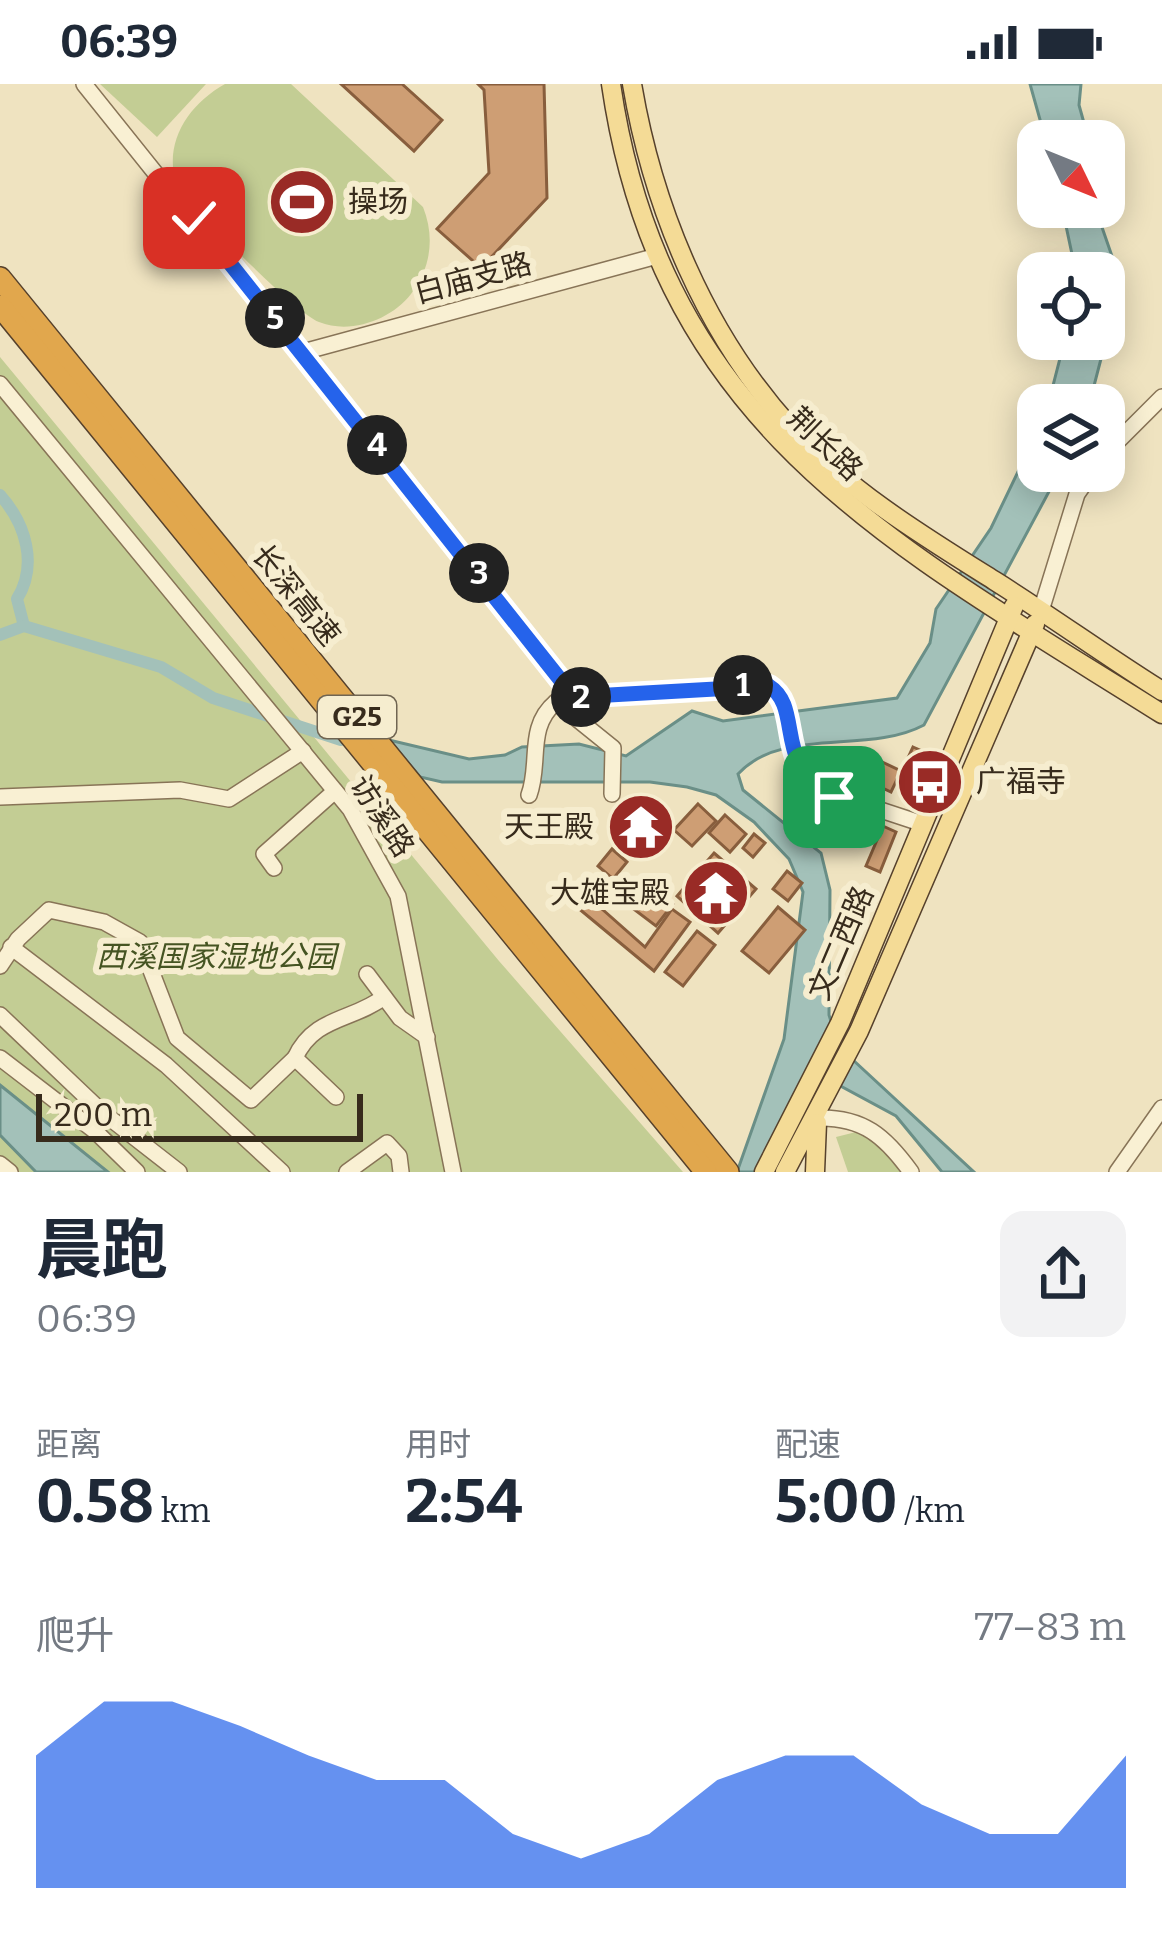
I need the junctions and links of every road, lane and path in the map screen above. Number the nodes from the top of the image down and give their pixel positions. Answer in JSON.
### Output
{"nodes":[{"id":1,"x":84,"y":84,"type":"edge"},
{"id":2,"x":610,"y":84,"type":"edge"},
{"id":3,"x":632,"y":84,"type":"edge"},
{"id":4,"x":658,"y":256,"type":"junction"},
{"id":5,"x":0,"y":278,"type":"edge"},
{"id":6,"x":0,"y":306,"type":"edge"},
{"id":7,"x":303,"y":352,"type":"junction"},
{"id":8,"x":0,"y":384,"type":"edge"},
{"id":9,"x":1162,"y":397,"type":"edge"},
{"id":10,"x":1125,"y":434,"type":"edge"},
{"id":11,"x":1078,"y":492,"type":"edge"},
{"id":12,"x":1012,"y":608,"type":"junction"},
{"id":13,"x":1036,"y":623,"type":"junction"},
{"id":14,"x":1162,"y":691,"type":"edge"},
{"id":15,"x":574,"y":697,"type":"junction"},
{"id":16,"x":556,"y":702,"type":"junction"},
{"id":17,"x":1162,"y":714,"type":"edge"},
{"id":18,"x":303,"y":751,"type":"junction"},
{"id":19,"x":614,"y":789,"type":"dead end"},
{"id":20,"x":531,"y":790,"type":"dead end"},
{"id":21,"x":335,"y":791,"type":"junction"},
{"id":22,"x":0,"y":797,"type":"edge"},
{"id":23,"x":922,"y":824,"type":"junction"},
{"id":24,"x":274,"y":868,"type":"dead end"},
{"id":25,"x":11,"y":947,"type":"junction"},
{"id":26,"x":0,"y":966,"type":"edge"},
{"id":27,"x":367,"y":974,"type":"dead end"},
{"id":28,"x":384,"y":997,"type":"junction"},
{"id":29,"x":0,"y":1015,"type":"edge"},
{"id":30,"x":427,"y":1037,"type":"junction"},
{"id":31,"x":0,"y":1058,"type":"edge"},
{"id":32,"x":296,"y":1058,"type":"junction"},
{"id":33,"x":824,"y":1082,"type":"junction"},
{"id":34,"x":336,"y":1097,"type":"dead end"},
{"id":35,"x":1162,"y":1108,"type":"edge"},
{"id":36,"x":818,"y":1118,"type":"junction"},
{"id":37,"x":0,"y":1163,"type":"edge"},
{"id":38,"x":713,"y":1168,"type":"edge"},
{"id":39,"x":10,"y":1172,"type":"edge"},
{"id":40,"x":137,"y":1172,"type":"edge"},
{"id":41,"x":178,"y":1172,"type":"edge"},
{"id":42,"x":282,"y":1172,"type":"edge"},
{"id":43,"x":347,"y":1172,"type":"edge"},
{"id":44,"x":401,"y":1172,"type":"edge"},
{"id":45,"x":453,"y":1172,"type":"edge"},
{"id":46,"x":764,"y":1172,"type":"edge"},
{"id":47,"x":785,"y":1172,"type":"edge"},
{"id":48,"x":815,"y":1172,"type":"edge"},
{"id":49,"x":911,"y":1172,"type":"edge"},
{"id":50,"x":1117,"y":1172,"type":"edge"}],
"edges":[{"from":1,"to":7,"type":"street"},
{"from":2,"to":4,"type":"main road","name":"荆长路"},
{"from":3,"to":12,"type":"main road","name":"荆长路"},
{"from":4,"to":7,"type":"street","name":"白庙支路"},
{"from":4,"to":12,"type":"main road","name":"荆长路"},
{"from":5,"to":38,"type":"highway","name":"长深高速","number":"G25"},
{"from":6,"to":38,"type":"highway","name":"长深高速","number":"G25"},
{"from":7,"to":15,"type":"street"},
{"from":8,"to":18,"type":"street","name":"访溪路"},
{"from":9,"to":10,"type":"street"},
{"from":11,"to":13,"type":"street"},
{"from":12,"to":13,"type":"main road","name":"荆长路"},
{"from":12,"to":23,"type":"main road","name":"文二西路"},
{"from":13,"to":14,"type":"main road","name":"荆长路"},
{"from":13,"to":17,"type":"main road","name":"荆长路"},
{"from":13,"to":33,"type":"main road","name":"文二西路"},
{"from":15,"to":16,"type":"street"},
{"from":15,"to":23,"type":"street"},
{"from":16,"to":19,"type":"street"},
{"from":16,"to":20,"type":"street"},
{"from":18,"to":21,"type":"street","name":"访溪路"},
{"from":18,"to":22,"type":"street"},
{"from":21,"to":24,"type":"street"},
{"from":21,"to":30,"type":"street","name":"访溪路"},
{"from":23,"to":33,"type":"main road","name":"文二西路"},
{"from":25,"to":26,"type":"street"},
{"from":25,"to":32,"type":"street"},
{"from":25,"to":42,"type":"street"},
{"from":27,"to":28,"type":"street"},
{"from":28,"to":30,"type":"street"},
{"from":28,"to":32,"type":"street"},
{"from":29,"to":41,"type":"street"},
{"from":30,"to":45,"type":"street","name":"访溪路"},
{"from":31,"to":40,"type":"street"},
{"from":32,"to":34,"type":"street"},
{"from":33,"to":36,"type":"main road","name":"文二西路"},
{"from":33,"to":46,"type":"main road","name":"文二西路"},
{"from":35,"to":50,"type":"street"},
{"from":36,"to":47,"type":"main road","name":"文二西路"},
{"from":36,"to":48,"type":"main road"},
{"from":36,"to":49,"type":"street"},
{"from":37,"to":39,"type":"street"},
{"from":43,"to":44,"type":"street"}]}
